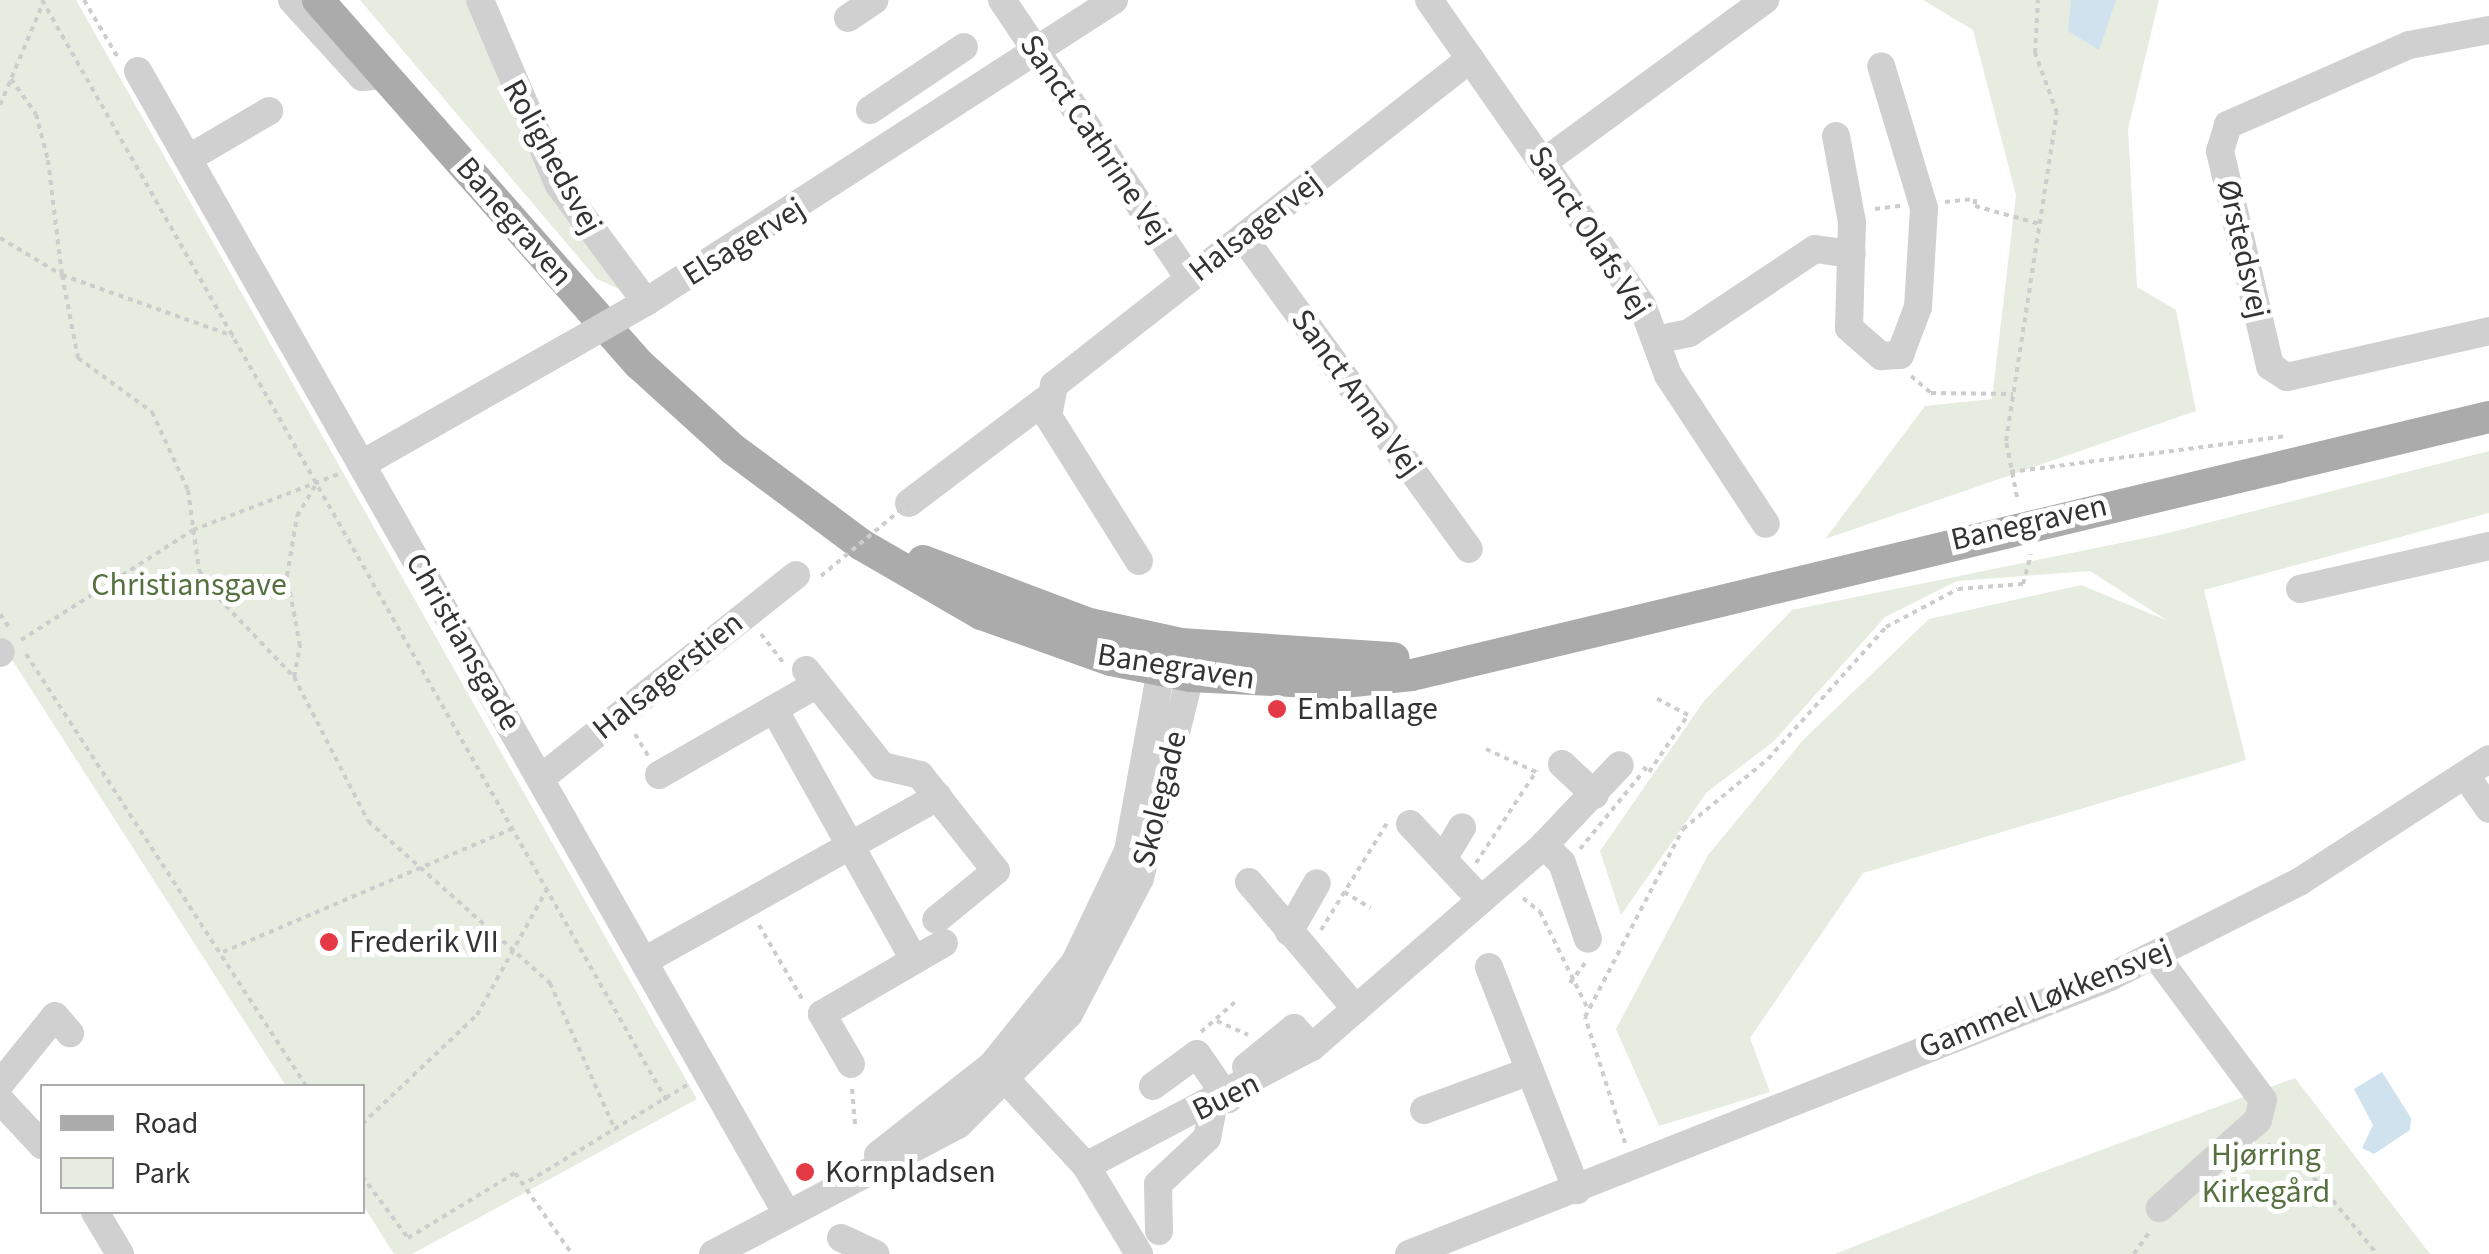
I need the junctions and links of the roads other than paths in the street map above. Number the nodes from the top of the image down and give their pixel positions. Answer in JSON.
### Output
{"nodes":[{"id":1,"x":292,"y":0,"type":"edge"},
{"id":2,"x":318,"y":0,"type":"edge"},
{"id":3,"x":340,"y":0,"type":"edge"},
{"id":4,"x":480,"y":0,"type":"edge"},
{"id":5,"x":875,"y":0,"type":"edge"},
{"id":6,"x":1002,"y":0,"type":"edge"},
{"id":7,"x":1114,"y":0,"type":"edge"},
{"id":8,"x":1429,"y":0,"type":"edge"},
{"id":9,"x":1765,"y":0,"type":"edge"},
{"id":10,"x":848,"y":18,"type":"dead end"},
{"id":11,"x":2489,"y":30,"type":"edge"},
{"id":12,"x":353,"y":40,"type":"junction"},
{"id":13,"x":1036,"y":53,"type":"junction"},
{"id":14,"x":1470,"y":60,"type":"junction"},
{"id":15,"x":1881,"y":66,"type":"dead end"},
{"id":16,"x":138,"y":71,"type":"road end"},
{"id":17,"x":384,"y":75,"type":"junction"},
{"id":18,"x":968,"y":98,"type":"junction"},
{"id":19,"x":269,"y":110,"type":"dead end"},
{"id":20,"x":870,"y":110,"type":"dead end"},
{"id":21,"x":1836,"y":136,"type":"dead end"},
{"id":22,"x":189,"y":158,"type":"junction"},
{"id":23,"x":1545,"y":160,"type":"junction"},
{"id":24,"x":1243,"y":237,"type":"junction"},
{"id":25,"x":1852,"y":254,"type":"junction"},
{"id":26,"x":1189,"y":278,"type":"junction"},
{"id":27,"x":646,"y":302,"type":"junction"},
{"id":28,"x":2489,"y":330,"type":"edge"},
{"id":29,"x":1656,"y":340,"type":"junction"},
{"id":30,"x":1045,"y":400,"type":"junction"},
{"id":31,"x":2489,"y":417,"type":"edge"},
{"id":32,"x":362,"y":464,"type":"junction"},
{"id":33,"x":908,"y":503,"type":"road end"},
{"id":34,"x":814,"y":507,"type":"junction"},
{"id":35,"x":1766,"y":524,"type":"dead end"},
{"id":36,"x":2489,"y":546,"type":"edge"},
{"id":37,"x":1468,"y":550,"type":"dead end"},
{"id":38,"x":1140,"y":560,"type":"dead end"},
{"id":39,"x":808,"y":576,"type":"road end"},
{"id":40,"x":2300,"y":588,"type":"dead end"},
{"id":41,"x":1572,"y":635,"type":"junction"},
{"id":42,"x":1182,"y":644,"type":"junction"},
{"id":43,"x":1175,"y":673,"type":"junction"},
{"id":44,"x":774,"y":708,"type":"junction"},
{"id":45,"x":1620,"y":764,"type":"road end"},
{"id":46,"x":2478,"y":767,"type":"edge"},
{"id":47,"x":1549,"y":768,"type":"road end"},
{"id":48,"x":659,"y":775,"type":"road end"},
{"id":49,"x":540,"y":778,"type":"junction"},
{"id":50,"x":1596,"y":795,"type":"junction"},
{"id":51,"x":938,"y":797,"type":"junction"},
{"id":52,"x":2489,"y":808,"type":"edge"},
{"id":53,"x":1410,"y":824,"type":"road end"},
{"id":54,"x":1462,"y":827,"type":"dead end"},
{"id":55,"x":1544,"y":845,"type":"junction"},
{"id":56,"x":851,"y":846,"type":"junction"},
{"id":57,"x":1443,"y":859,"type":"junction"},
{"id":58,"x":1250,"y":882,"type":"dead end"},
{"id":59,"x":1317,"y":883,"type":"dead end"},
{"id":60,"x":1481,"y":900,"type":"junction"},
{"id":61,"x":1301,"y":936,"type":"junction"},
{"id":62,"x":1588,"y":939,"type":"dead end"},
{"id":63,"x":2156,"y":956,"type":"junction"},
{"id":64,"x":914,"y":960,"type":"junction"},
{"id":65,"x":644,"y":961,"type":"junction"},
{"id":66,"x":1489,"y":966,"type":"dead end"},
{"id":67,"x":1356,"y":1009,"type":"junction"},
{"id":68,"x":70,"y":1034,"type":"dead end"},
{"id":69,"x":1312,"y":1047,"type":"junction"},
{"id":70,"x":1256,"y":1059,"type":"road end"},
{"id":71,"x":850,"y":1064,"type":"road end"},
{"id":72,"x":1530,"y":1071,"type":"junction"},
{"id":73,"x":1001,"y":1074,"type":"junction"},
{"id":74,"x":0,"y":1084,"type":"edge"},
{"id":75,"x":1153,"y":1086,"type":"dead end"},
{"id":76,"x":0,"y":1100,"type":"edge"},
{"id":77,"x":1220,"y":1102,"type":"junction"},
{"id":78,"x":1424,"y":1110,"type":"dead end"},
{"id":79,"x":40,"y":1142,"type":"edge"},
{"id":80,"x":1086,"y":1166,"type":"junction"},
{"id":81,"x":1577,"y":1190,"type":"junction"},
{"id":82,"x":2160,"y":1208,"type":"road end"},
{"id":83,"x":96,"y":1214,"type":"edge"},
{"id":84,"x":786,"y":1214,"type":"junction"},
{"id":85,"x":1159,"y":1230,"type":"dead end"},
{"id":86,"x":841,"y":1238,"type":"dead end"},
{"id":87,"x":120,"y":1254,"type":"edge"},
{"id":88,"x":713,"y":1254,"type":"edge"},
{"id":89,"x":875,"y":1254,"type":"edge"},
{"id":90,"x":1139,"y":1254,"type":"edge"},
{"id":91,"x":1409,"y":1254,"type":"edge"}],
"edges":[{"from":1,"to":17,"type":"street"},
{"from":2,"to":12,"type":"main road","name":"Banegraven"},
{"from":3,"to":12,"type":"street"},
{"from":4,"to":27,"type":"street","name":"Rolighedsvej"},
{"from":5,"to":10,"type":"street"},
{"from":6,"to":13,"type":"street","name":"Sanct Cathrine Vej"},
{"from":7,"to":13,"type":"street","name":"Elsagervej"},
{"from":8,"to":14,"type":"street","name":"Sanct Olafs Vej"},
{"from":9,"to":23,"type":"street"},
{"from":11,"to":28,"type":"street","name":"Ørstedsvej"},
{"from":12,"to":17,"type":"main road","name":"Banegraven"},
{"from":13,"to":18,"type":"street","name":"Elsagervej"},
{"from":13,"to":26,"type":"street","name":"Sanct Cathrine Vej"},
{"from":14,"to":23,"type":"street","name":"Sanct Olafs Vej"},
{"from":14,"to":24,"type":"street","name":"Halsagervej"},
{"from":15,"to":25,"type":"street"},
{"from":16,"to":22,"type":"street","name":"Christiansgade"},
{"from":17,"to":34,"type":"main road","name":"Banegraven"},
{"from":18,"to":20,"type":"street"},
{"from":18,"to":27,"type":"street","name":"Elsagervej"},
{"from":19,"to":22,"type":"street"},
{"from":21,"to":25,"type":"street"},
{"from":22,"to":32,"type":"street","name":"Christiansgade"},
{"from":23,"to":29,"type":"street","name":"Sanct Olafs Vej"},
{"from":24,"to":26,"type":"street","name":"Halsagervej"},
{"from":24,"to":37,"type":"street","name":"Sanct Anna Vej"},
{"from":25,"to":29,"type":"street"},
{"from":26,"to":30,"type":"street","name":"Halsagervej"},
{"from":27,"to":32,"type":"street","name":"Elsagervej","bridge":true},
{"from":29,"to":35,"type":"street","name":"Sanct Olafs Vej"},
{"from":30,"to":33,"type":"street","name":"Halsagervej"},
{"from":30,"to":38,"type":"street"},
{"from":31,"to":41,"type":"main road","name":"Banegraven"},
{"from":32,"to":49,"type":"street","name":"Christiansgade"},
{"from":34,"to":42,"type":"main road","name":"Banegraven"},
{"from":34,"to":43,"type":"main road","name":"Banegraven"},
{"from":36,"to":40,"type":"street"},
{"from":39,"to":49,"type":"street","name":"Halsagerstien"},
{"from":41,"to":42,"type":"main road","name":"Banegraven"},
{"from":41,"to":43,"type":"main road","name":"Banegraven"},
{"from":42,"to":43,"type":"street"},
{"from":43,"to":73,"type":"street","name":"Skolegade"},
{"from":44,"to":48,"type":"street"},
{"from":44,"to":51,"type":"street"},
{"from":44,"to":56,"type":"street"},
{"from":45,"to":50,"type":"street","name":"Buen"},
{"from":46,"to":52,"type":"street"},
{"from":46,"to":63,"type":"street","name":"Gammel Løkkensvej"},
{"from":47,"to":50,"type":"street"},
{"from":49,"to":65,"type":"street","name":"Christiansgade"},
{"from":50,"to":55,"type":"street","name":"Buen"},
{"from":51,"to":56,"type":"street"},
{"from":51,"to":64,"type":"street"},
{"from":53,"to":57,"type":"street"},
{"from":54,"to":57,"type":"street"},
{"from":55,"to":60,"type":"street","name":"Buen"},
{"from":55,"to":62,"type":"street"},
{"from":56,"to":64,"type":"street"},
{"from":56,"to":65,"type":"street"},
{"from":57,"to":60,"type":"street"},
{"from":58,"to":61,"type":"street"},
{"from":59,"to":61,"type":"street"},
{"from":60,"to":67,"type":"street","name":"Buen"},
{"from":61,"to":67,"type":"street"},
{"from":63,"to":81,"type":"street","name":"Gammel Løkkensvej"},
{"from":63,"to":82,"type":"street"},
{"from":64,"to":71,"type":"street"},
{"from":65,"to":84,"type":"street","name":"Christiansgade"},
{"from":66,"to":72,"type":"street"},
{"from":67,"to":69,"type":"street","name":"Buen"},
{"from":68,"to":74,"type":"street"},
{"from":69,"to":70,"type":"street"},
{"from":69,"to":77,"type":"street","name":"Buen"},
{"from":72,"to":78,"type":"street"},
{"from":72,"to":81,"type":"street"},
{"from":73,"to":80,"type":"street"},
{"from":73,"to":84,"type":"street","name":"Skolegade"},
{"from":75,"to":77,"type":"street"},
{"from":76,"to":79,"type":"street"},
{"from":77,"to":80,"type":"street","name":"Buen"},
{"from":77,"to":85,"type":"street"},
{"from":80,"to":90,"type":"street"},
{"from":81,"to":91,"type":"street","name":"Gammel Løkkensvej"},
{"from":83,"to":87,"type":"street"},
{"from":84,"to":88,"type":"street","name":"Skolegade"},
{"from":86,"to":89,"type":"street"}]}
